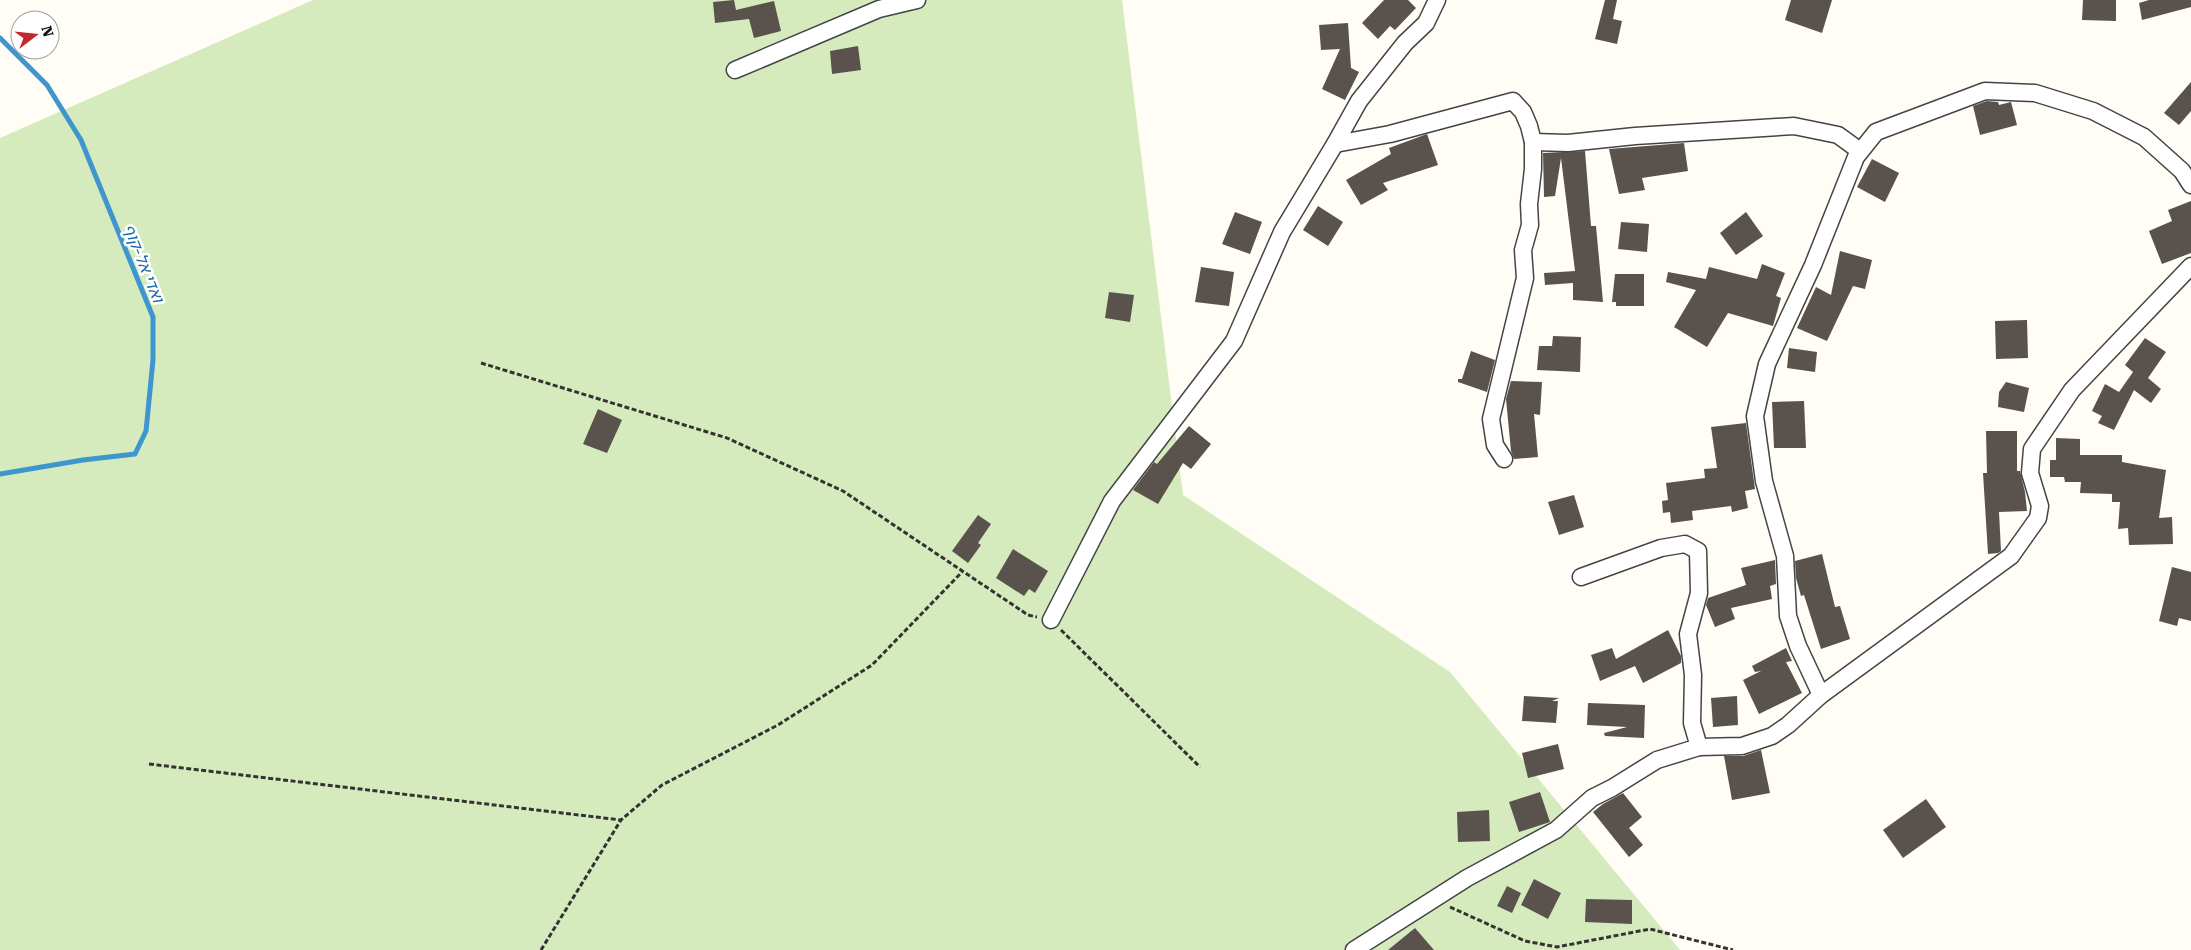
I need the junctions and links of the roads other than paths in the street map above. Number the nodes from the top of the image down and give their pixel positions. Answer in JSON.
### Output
{"nodes":[{"id":1,"x":917,"y":0,"type":"edge"},
{"id":2,"x":1437,"y":0,"type":"edge"},
{"id":3,"x":735,"y":70,"type":"dead end"},
{"id":4,"x":1533,"y":142,"type":"junction"},
{"id":5,"x":1335,"y":144,"type":"junction"},
{"id":6,"x":1860,"y":151,"type":"junction"},
{"id":7,"x":2191,"y":185,"type":"edge"},
{"id":8,"x":2191,"y":266,"type":"edge"},
{"id":9,"x":1504,"y":459,"type":"dead end"},
{"id":10,"x":1581,"y":577,"type":"dead end"},
{"id":11,"x":1051,"y":620,"type":"road end"},
{"id":12,"x":1822,"y":695,"type":"junction"},
{"id":13,"x":1699,"y":747,"type":"junction"},
{"id":14,"x":1354,"y":950,"type":"edge"}],
"edges":[{"from":1,"to":3,"type":"street"},
{"from":2,"to":5,"type":"street"},
{"from":4,"to":5,"type":"street"},
{"from":4,"to":6,"type":"street"},
{"from":4,"to":9,"type":"street"},
{"from":5,"to":11,"type":"street"},
{"from":6,"to":7,"type":"street"},
{"from":6,"to":12,"type":"street"},
{"from":8,"to":12,"type":"street"},
{"from":10,"to":13,"type":"street"},
{"from":12,"to":13,"type":"street"},
{"from":13,"to":14,"type":"street"}]}
